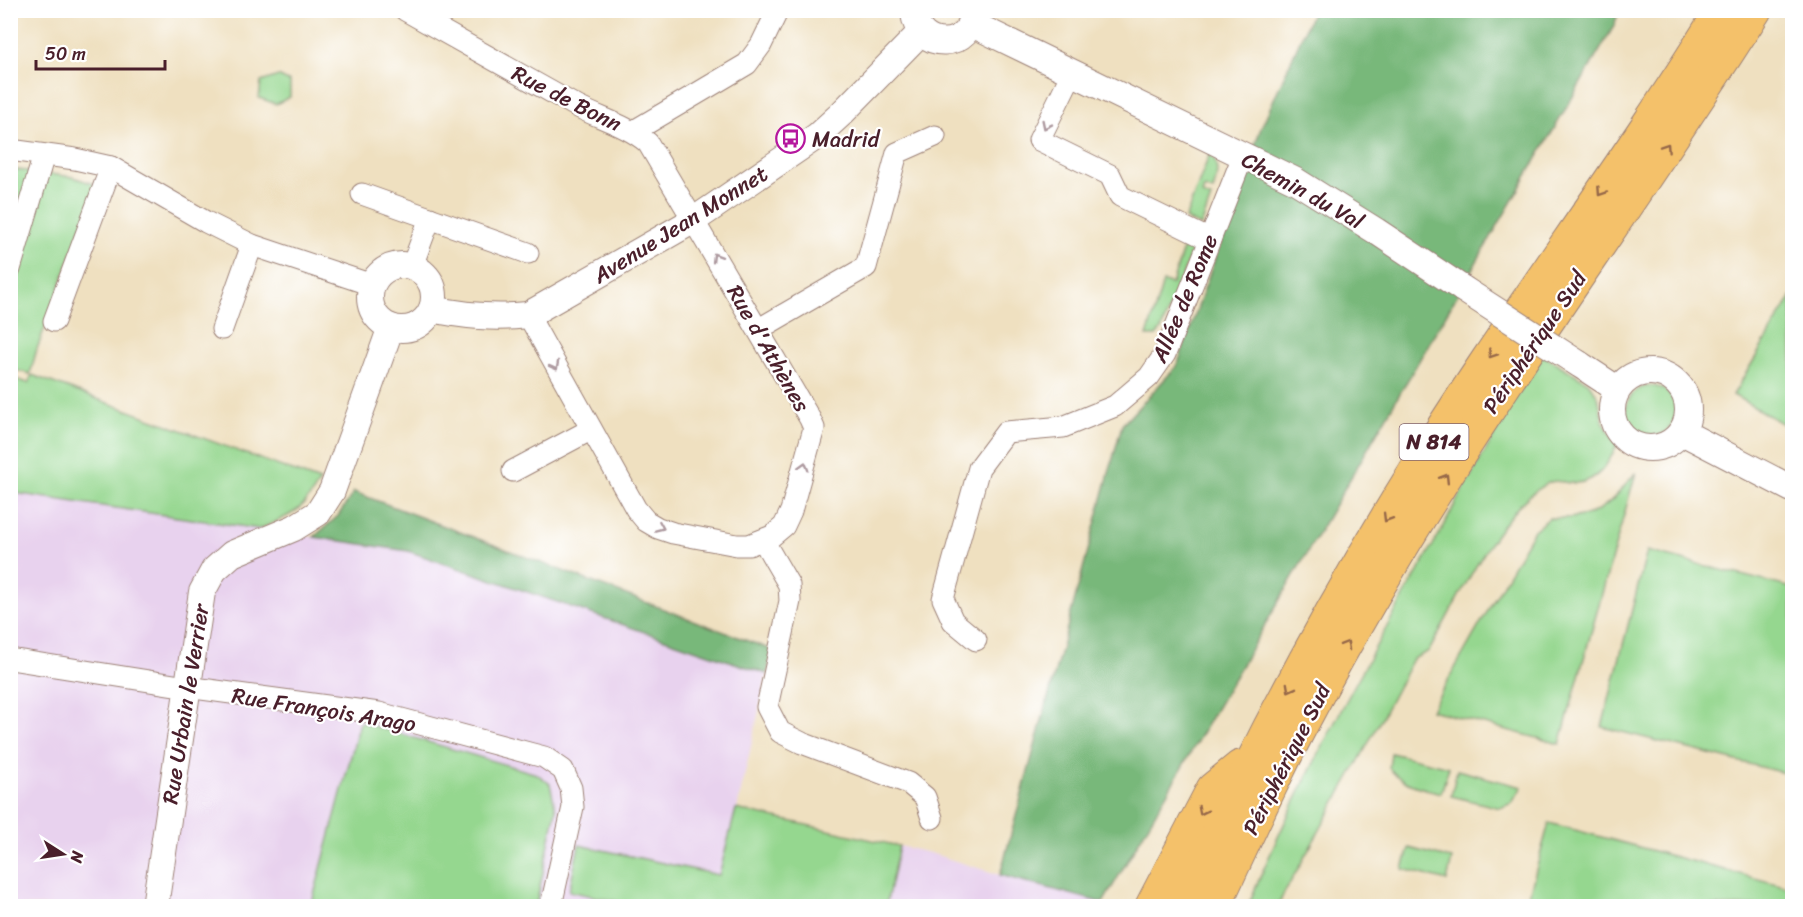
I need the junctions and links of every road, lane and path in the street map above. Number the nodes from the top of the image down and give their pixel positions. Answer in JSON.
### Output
{"nodes":[{"id":1,"x":405,"y":10,"type":"edge"},
{"id":2,"x":778,"y":10,"type":"edge"},
{"id":3,"x":1693,"y":10,"type":"edge"},
{"id":4,"x":1722,"y":10,"type":"edge"},
{"id":5,"x":1755,"y":10,"type":"edge"},
{"id":6,"x":971,"y":17,"type":"edge"},
{"id":7,"x":917,"y":21,"type":"edge"},
{"id":8,"x":1072,"y":73,"type":"junction"},
{"id":9,"x":634,"y":131,"type":"junction"},
{"id":10,"x":935,"y":136,"type":"dead end"},
{"id":11,"x":1634,"y":144,"type":"junction"},
{"id":12,"x":10,"y":150,"type":"edge"},
{"id":13,"x":44,"y":155,"type":"junction"},
{"id":14,"x":1243,"y":156,"type":"junction"},
{"id":15,"x":111,"y":167,"type":"junction"},
{"id":16,"x":362,"y":194,"type":"dead end"},
{"id":17,"x":430,"y":218,"type":"junction"},
{"id":18,"x":694,"y":220,"type":"junction"},
{"id":19,"x":1210,"y":240,"type":"junction"},
{"id":20,"x":252,"y":245,"type":"junction"},
{"id":21,"x":528,"y":253,"type":"dead end"},
{"id":22,"x":412,"y":266,"type":"junction"},
{"id":23,"x":10,"y":269,"type":"edge"},
{"id":24,"x":372,"y":285,"type":"junction"},
{"id":25,"x":432,"y":309,"type":"junction"},
{"id":26,"x":528,"y":315,"type":"junction"},
{"id":27,"x":54,"y":321,"type":"dead end"},
{"id":28,"x":391,"y":327,"type":"junction"},
{"id":29,"x":222,"y":328,"type":"dead end"},
{"id":30,"x":759,"y":329,"type":"junction"},
{"id":31,"x":1617,"y":389,"type":"junction"},
{"id":32,"x":590,"y":430,"type":"junction"},
{"id":33,"x":1682,"y":432,"type":"junction"},
{"id":34,"x":513,"y":471,"type":"dead end"},
{"id":35,"x":1792,"y":489,"type":"edge"},
{"id":36,"x":763,"y":540,"type":"junction"},
{"id":37,"x":976,"y":640,"type":"dead end"},
{"id":38,"x":10,"y":659,"type":"edge"},
{"id":39,"x":187,"y":687,"type":"junction"},
{"id":40,"x":1267,"y":763,"type":"junction"},
{"id":41,"x":932,"y":818,"type":"dead end"},
{"id":42,"x":155,"y":906,"type":"edge"},
{"id":43,"x":551,"y":906,"type":"edge"},
{"id":44,"x":1152,"y":906,"type":"edge"},
{"id":45,"x":1184,"y":906,"type":"edge"},
{"id":46,"x":1214,"y":906,"type":"edge"},
{"id":47,"x":1233,"y":906,"type":"edge"}],
"edges":[{"from":1,"to":9,"type":"street","name":"Rue de Bonn"},
{"from":2,"to":9,"type":"street"},
{"from":3,"to":11,"type":"highway","number":"N 814"},
{"from":4,"to":11,"type":"highway","name":"Périphérique Sud","number":"N 814"},
{"from":40,"to":5,"type":"highway","name":"Périphérique Sud","number":"N 814","one_way":true},
{"from":6,"to":7,"type":"street"},
{"from":6,"to":8,"type":"street","name":"Chemin du Val"},
{"from":7,"to":18,"type":"street","name":"Avenue Jean Monnet"},
{"from":8,"to":14,"type":"street","name":"Chemin du Val"},
{"from":8,"to":19,"type":"street","one_way":true},
{"from":9,"to":18,"type":"street","name":"Rue de Bonn"},
{"from":10,"to":30,"type":"street"},
{"from":11,"to":40,"type":"highway","name":"Périphérique Sud","number":"N 814","one_way":true},
{"from":12,"to":13,"type":"street"},
{"from":13,"to":15,"type":"street"},
{"from":13,"to":23,"type":"street"},
{"from":14,"to":19,"type":"street","name":"Allée de Rome"},
{"from":14,"to":31,"type":"street","name":"Chemin du Val","bridge":true},
{"from":15,"to":20,"type":"street"},
{"from":15,"to":27,"type":"street"},
{"from":16,"to":17,"type":"street"},
{"from":17,"to":21,"type":"street"},
{"from":17,"to":22,"type":"street"},
{"from":18,"to":26,"type":"street","name":"Avenue Jean Monnet"},
{"from":30,"to":18,"type":"street","name":"Rue d'Athènes","one_way":true},
{"from":19,"to":37,"type":"street","name":"Allée de Rome"},
{"from":20,"to":24,"type":"street"},
{"from":20,"to":29,"type":"street"},
{"from":22,"to":24,"type":"street"},
{"from":22,"to":25,"type":"street"},
{"from":24,"to":28,"type":"street"},
{"from":25,"to":26,"type":"street","name":"Avenue Jean Monnet"},
{"from":25,"to":28,"type":"street"},
{"from":26,"to":32,"type":"street","one_way":true},
{"from":28,"to":39,"type":"street","name":"Rue Urbain le Verrier"},
{"from":36,"to":30,"type":"street","name":"Rue d'Athènes","one_way":true},
{"from":31,"to":33,"type":"street"},
{"from":31,"to":33,"type":"street"},
{"from":32,"to":34,"type":"street"},
{"from":32,"to":36,"type":"street","one_way":true},
{"from":33,"to":35,"type":"street"},
{"from":36,"to":41,"type":"street"},
{"from":38,"to":39,"type":"street","name":"Rue François Arago"},
{"from":39,"to":42,"type":"street","name":"Rue Urbain le Verrier"},
{"from":39,"to":43,"type":"street","name":"Rue François Arago"},
{"from":40,"to":44,"type":"highway","number":"N 814","one_way":true},
{"from":40,"to":45,"type":"highway","name":"Périphérique Sud","number":"N 814"},
{"from":40,"to":46,"type":"highway","name":"Périphérique Sud","number":"N 814"},
{"from":40,"to":47,"type":"highway","number":"N 814"}]}
